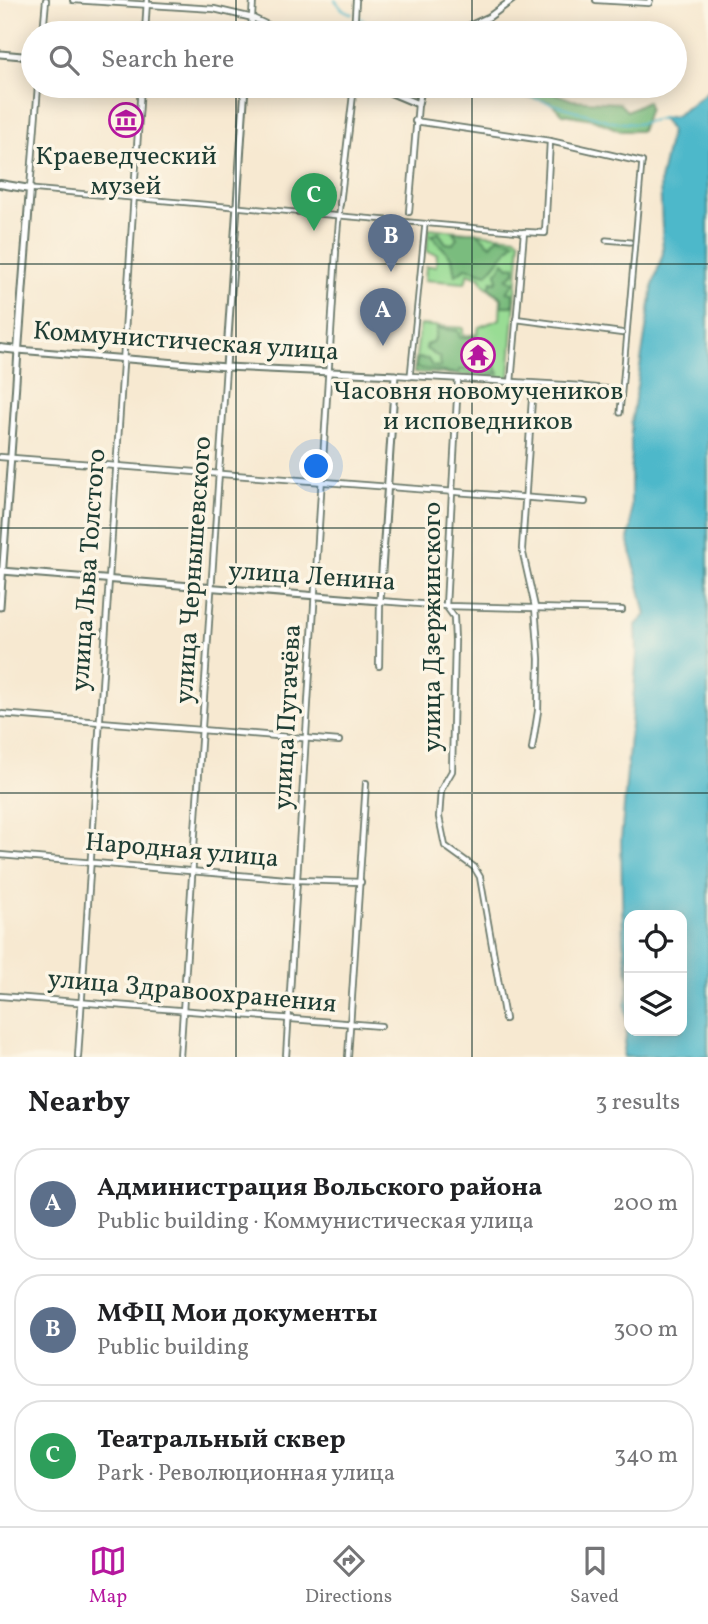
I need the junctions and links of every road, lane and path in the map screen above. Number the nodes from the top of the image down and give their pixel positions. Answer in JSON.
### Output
{"nodes":[{"id":1,"x":46,"y":0,"type":"edge"},
{"id":2,"x":73,"y":0,"type":"edge"},
{"id":3,"x":253,"y":0,"type":"edge"},
{"id":4,"x":356,"y":0,"type":"edge"},
{"id":5,"x":512,"y":0,"type":"edge"},
{"id":6,"x":596,"y":0,"type":"edge"},
{"id":7,"x":650,"y":0,"type":"edge"},
{"id":8,"x":147,"y":1,"type":"edge"},
{"id":9,"x":253,"y":18,"type":"junction"},
{"id":10,"x":44,"y":21,"type":"edge"},
{"id":11,"x":146,"y":21,"type":"edge"},
{"id":12,"x":253,"y":21,"type":"edge"},
{"id":13,"x":259,"y":21,"type":"edge"},
{"id":14,"x":355,"y":21,"type":"edge"},
{"id":15,"x":480,"y":21,"type":"edge"},
{"id":16,"x":0,"y":54,"type":"edge"},
{"id":17,"x":21,"y":56,"type":"edge"},
{"id":18,"x":37,"y":98,"type":"edge"},
{"id":19,"x":140,"y":98,"type":"edge"},
{"id":20,"x":244,"y":98,"type":"edge"},
{"id":21,"x":353,"y":98,"type":"edge"},
{"id":22,"x":404,"y":98,"type":"edge"},
{"id":23,"x":419,"y":98,"type":"edge"},
{"id":24,"x":418,"y":104,"type":"junction"},
{"id":25,"x":415,"y":121,"type":"junction"},
{"id":26,"x":550,"y":141,"type":"junction"},
{"id":27,"x":642,"y":162,"type":"joint"},
{"id":28,"x":0,"y":184,"type":"edge"},
{"id":29,"x":11,"y":188,"type":"junction"},
{"id":30,"x":30,"y":189,"type":"junction"},
{"id":31,"x":0,"y":192,"type":"edge"},
{"id":32,"x":134,"y":198,"type":"junction"},
{"id":33,"x":340,"y":204,"type":"joint"},
{"id":34,"x":239,"y":206,"type":"junction"},
{"id":35,"x":409,"y":212,"type":"joint"},
{"id":36,"x":339,"y":215,"type":"junction"},
{"id":37,"x":408,"y":221,"type":"junction"},
{"id":38,"x":425,"y":223,"type":"junction"},
{"id":39,"x":524,"y":232,"type":"junction"},
{"id":40,"x":606,"y":240,"type":"dead end"},
{"id":41,"x":630,"y":242,"type":"dead end"},
{"id":42,"x":336,"y":251,"type":"joint"},
{"id":43,"x":516,"y":319,"type":"junction"},
{"id":44,"x":622,"y":333,"type":"dead end"},
{"id":45,"x":0,"y":348,"type":"edge"},
{"id":46,"x":18,"y":350,"type":"junction"},
{"id":47,"x":122,"y":358,"type":"junction"},
{"id":48,"x":226,"y":367,"type":"junction"},
{"id":49,"x":327,"y":371,"type":"junction"},
{"id":50,"x":395,"y":375,"type":"junction"},
{"id":51,"x":410,"y":377,"type":"junction"},
{"id":52,"x":458,"y":380,"type":"junction"},
{"id":53,"x":511,"y":383,"type":"junction"},
{"id":54,"x":533,"y":384,"type":"junction"},
{"id":55,"x":581,"y":386,"type":"joint"},
{"id":56,"x":621,"y":390,"type":"junction"},
{"id":57,"x":620,"y":413,"type":"dead end"},
{"id":58,"x":0,"y":457,"type":"edge"},
{"id":59,"x":11,"y":458,"type":"junction"},
{"id":60,"x":116,"y":468,"type":"junction"},
{"id":61,"x":219,"y":475,"type":"junction"},
{"id":62,"x":321,"y":482,"type":"junction"},
{"id":63,"x":388,"y":488,"type":"junction"},
{"id":64,"x":452,"y":491,"type":"junction"},
{"id":65,"x":524,"y":497,"type":"junction"},
{"id":66,"x":585,"y":502,"type":"dead end"},
{"id":67,"x":1,"y":571,"type":"edge"},
{"id":68,"x":108,"y":581,"type":"junction"},
{"id":69,"x":210,"y":589,"type":"junction"},
{"id":70,"x":313,"y":597,"type":"junction"},
{"id":71,"x":380,"y":601,"type":"junction"},
{"id":72,"x":446,"y":606,"type":"junction"},
{"id":73,"x":0,"y":607,"type":"edge"},
{"id":74,"x":536,"y":607,"type":"junction"},
{"id":75,"x":622,"y":610,"type":"dead end"},
{"id":76,"x":379,"y":666,"type":"dead end"},
{"id":77,"x":0,"y":714,"type":"edge"},
{"id":78,"x":99,"y":722,"type":"junction"},
{"id":79,"x":203,"y":731,"type":"junction"},
{"id":80,"x":307,"y":740,"type":"junction"},
{"id":81,"x":339,"y":741,"type":"dead end"},
{"id":82,"x":532,"y":750,"type":"dead end"},
{"id":83,"x":366,"y":783,"type":"dead end"},
{"id":84,"x":0,"y":855,"type":"edge"},
{"id":85,"x":89,"y":862,"type":"junction"},
{"id":86,"x":192,"y":871,"type":"junction"},
{"id":87,"x":298,"y":880,"type":"junction"},
{"id":88,"x":360,"y":882,"type":"junction"},
{"id":89,"x":0,"y":996,"type":"edge"},
{"id":90,"x":80,"y":1001,"type":"junction"},
{"id":91,"x":183,"y":1011,"type":"junction"},
{"id":92,"x":289,"y":1018,"type":"junction"},
{"id":93,"x":505,"y":1019,"type":"dead end"},
{"id":94,"x":351,"y":1024,"type":"junction"},
{"id":95,"x":381,"y":1026,"type":"dead end"},
{"id":96,"x":78,"y":1057,"type":"edge"},
{"id":97,"x":180,"y":1057,"type":"edge"},
{"id":98,"x":286,"y":1057,"type":"edge"},
{"id":99,"x":348,"y":1057,"type":"edge"}],
"edges":[{"from":1,"to":10,"type":"street"},
{"from":2,"to":8,"type":"street"},
{"from":3,"to":9,"type":"street"},
{"from":4,"to":14,"type":"street"},
{"from":5,"to":15,"type":"street"},
{"from":6,"to":7,"type":"street"},
{"from":8,"to":9,"type":"street"},
{"from":8,"to":11,"type":"street"},
{"from":9,"to":12,"type":"street"},
{"from":9,"to":13,"type":"street"},
{"from":16,"to":17,"type":"street"},
{"from":18,"to":30,"type":"street"},
{"from":19,"to":32,"type":"street","name":"улица Льва Толстого"},
{"from":20,"to":34,"type":"street","name":"улица Чернышевского"},
{"from":21,"to":33,"type":"street","name":"улица Пугачёва"},
{"from":22,"to":24,"type":"street"},
{"from":23,"to":24,"type":"street"},
{"from":24,"to":25,"type":"street"},
{"from":25,"to":26,"type":"street"},
{"from":25,"to":35,"type":"street"},
{"from":26,"to":27,"type":"street"},
{"from":26,"to":39,"type":"street"},
{"from":27,"to":56,"type":"street"},
{"from":28,"to":29,"type":"main road"},
{"from":29,"to":30,"type":"main road"},
{"from":29,"to":31,"type":"main road"},
{"from":30,"to":32,"type":"street"},
{"from":30,"to":46,"type":"main road"},
{"from":32,"to":34,"type":"street"},
{"from":32,"to":47,"type":"street","name":"улица Льва Толстого"},
{"from":33,"to":36,"type":"street","name":"улица Пугачёва"},
{"from":34,"to":36,"type":"street"},
{"from":34,"to":48,"type":"street","name":"улица Чернышевского"},
{"from":35,"to":37,"type":"street"},
{"from":36,"to":37,"type":"street"},
{"from":36,"to":42,"type":"street","name":"улица Пугачёва"},
{"from":37,"to":38,"type":"street"},
{"from":38,"to":39,"type":"street"},
{"from":38,"to":51,"type":"street"},
{"from":39,"to":43,"type":"street"},
{"from":40,"to":41,"type":"street"},
{"from":42,"to":49,"type":"street","name":"улица Пугачёва"},
{"from":43,"to":44,"type":"street"},
{"from":43,"to":53,"type":"street"},
{"from":45,"to":46,"type":"main road","name":"Коммунистическая улица"},
{"from":46,"to":47,"type":"street","name":"Коммунистическая улица"},
{"from":46,"to":59,"type":"street"},
{"from":47,"to":48,"type":"street","name":"Коммунистическая улица"},
{"from":47,"to":60,"type":"street","name":"улица Льва Толстого"},
{"from":48,"to":49,"type":"street","name":"Коммунистическая улица"},
{"from":48,"to":61,"type":"street","name":"улица Чернышевского"},
{"from":49,"to":50,"type":"street","name":"Коммунистическая улица"},
{"from":49,"to":62,"type":"street","name":"улица Пугачёва"},
{"from":50,"to":51,"type":"street","name":"Коммунистическая улица"},
{"from":50,"to":63,"type":"street"},
{"from":51,"to":52,"type":"street","name":"Коммунистическая улица"},
{"from":52,"to":53,"type":"street","name":"Коммунистическая улица"},
{"from":52,"to":64,"type":"street","name":"улица Дзержинского"},
{"from":53,"to":54,"type":"street","name":"Коммунистическая улица"},
{"from":54,"to":55,"type":"street","name":"Коммунистическая улица"},
{"from":54,"to":65,"type":"street"},
{"from":55,"to":56,"type":"street","name":"Коммунистическая улица"},
{"from":56,"to":57,"type":"street"},
{"from":58,"to":59,"type":"street"},
{"from":59,"to":60,"type":"street"},
{"from":59,"to":67,"type":"street"},
{"from":60,"to":61,"type":"street"},
{"from":60,"to":68,"type":"street","name":"улица Льва Толстого"},
{"from":61,"to":62,"type":"street"},
{"from":61,"to":69,"type":"street","name":"улица Чернышевского"},
{"from":62,"to":63,"type":"street"},
{"from":62,"to":70,"type":"street","name":"улица Пугачёва"},
{"from":63,"to":64,"type":"street"},
{"from":63,"to":71,"type":"street"},
{"from":64,"to":65,"type":"street"},
{"from":64,"to":72,"type":"street","name":"улица Дзержинского"},
{"from":65,"to":66,"type":"street"},
{"from":65,"to":74,"type":"street"},
{"from":67,"to":68,"type":"street","name":"улица Ленина"},
{"from":67,"to":73,"type":"street"},
{"from":68,"to":69,"type":"street","name":"улица Ленина"},
{"from":68,"to":78,"type":"street","name":"улица Льва Толстого"},
{"from":69,"to":70,"type":"street","name":"улица Ленина"},
{"from":69,"to":79,"type":"street","name":"улица Чернышевского"},
{"from":70,"to":71,"type":"street","name":"улица Ленина"},
{"from":70,"to":80,"type":"street","name":"улица Пугачёва"},
{"from":71,"to":72,"type":"street","name":"улица Ленина"},
{"from":71,"to":76,"type":"street"},
{"from":72,"to":74,"type":"street","name":"улица Ленина"},
{"from":72,"to":93,"type":"street","name":"улица Дзержинского"},
{"from":74,"to":75,"type":"street","name":"улица Ленина"},
{"from":74,"to":82,"type":"street"},
{"from":77,"to":78,"type":"street"},
{"from":78,"to":79,"type":"street"},
{"from":78,"to":85,"type":"street","name":"улица Льва Толстого"},
{"from":79,"to":80,"type":"street"},
{"from":79,"to":86,"type":"street","name":"улица Чернышевского"},
{"from":80,"to":81,"type":"street"},
{"from":80,"to":87,"type":"street","name":"улица Пугачёва"},
{"from":83,"to":88,"type":"street"},
{"from":84,"to":85,"type":"street","name":"Народная улица"},
{"from":85,"to":86,"type":"street","name":"Народная улица"},
{"from":85,"to":90,"type":"street","name":"улица Льва Толстого"},
{"from":86,"to":87,"type":"street","name":"Народная улица"},
{"from":86,"to":91,"type":"street","name":"улица Чернышевского"},
{"from":87,"to":88,"type":"street","name":"Народная улица"},
{"from":87,"to":92,"type":"street","name":"улица Пугачёва"},
{"from":88,"to":94,"type":"street"},
{"from":89,"to":90,"type":"street","name":"улица Здравоохранения"},
{"from":90,"to":91,"type":"street","name":"улица Здравоохранения"},
{"from":90,"to":96,"type":"street","name":"улица Льва Толстого"},
{"from":91,"to":92,"type":"street","name":"улица Здравоохранения"},
{"from":91,"to":97,"type":"street","name":"улица Чернышевского"},
{"from":92,"to":94,"type":"street","name":"улица Здравоохранения"},
{"from":92,"to":98,"type":"street","name":"улица Пугачёва"},
{"from":94,"to":95,"type":"street","name":"улица Здравоохранения"},
{"from":94,"to":99,"type":"street"}]}
